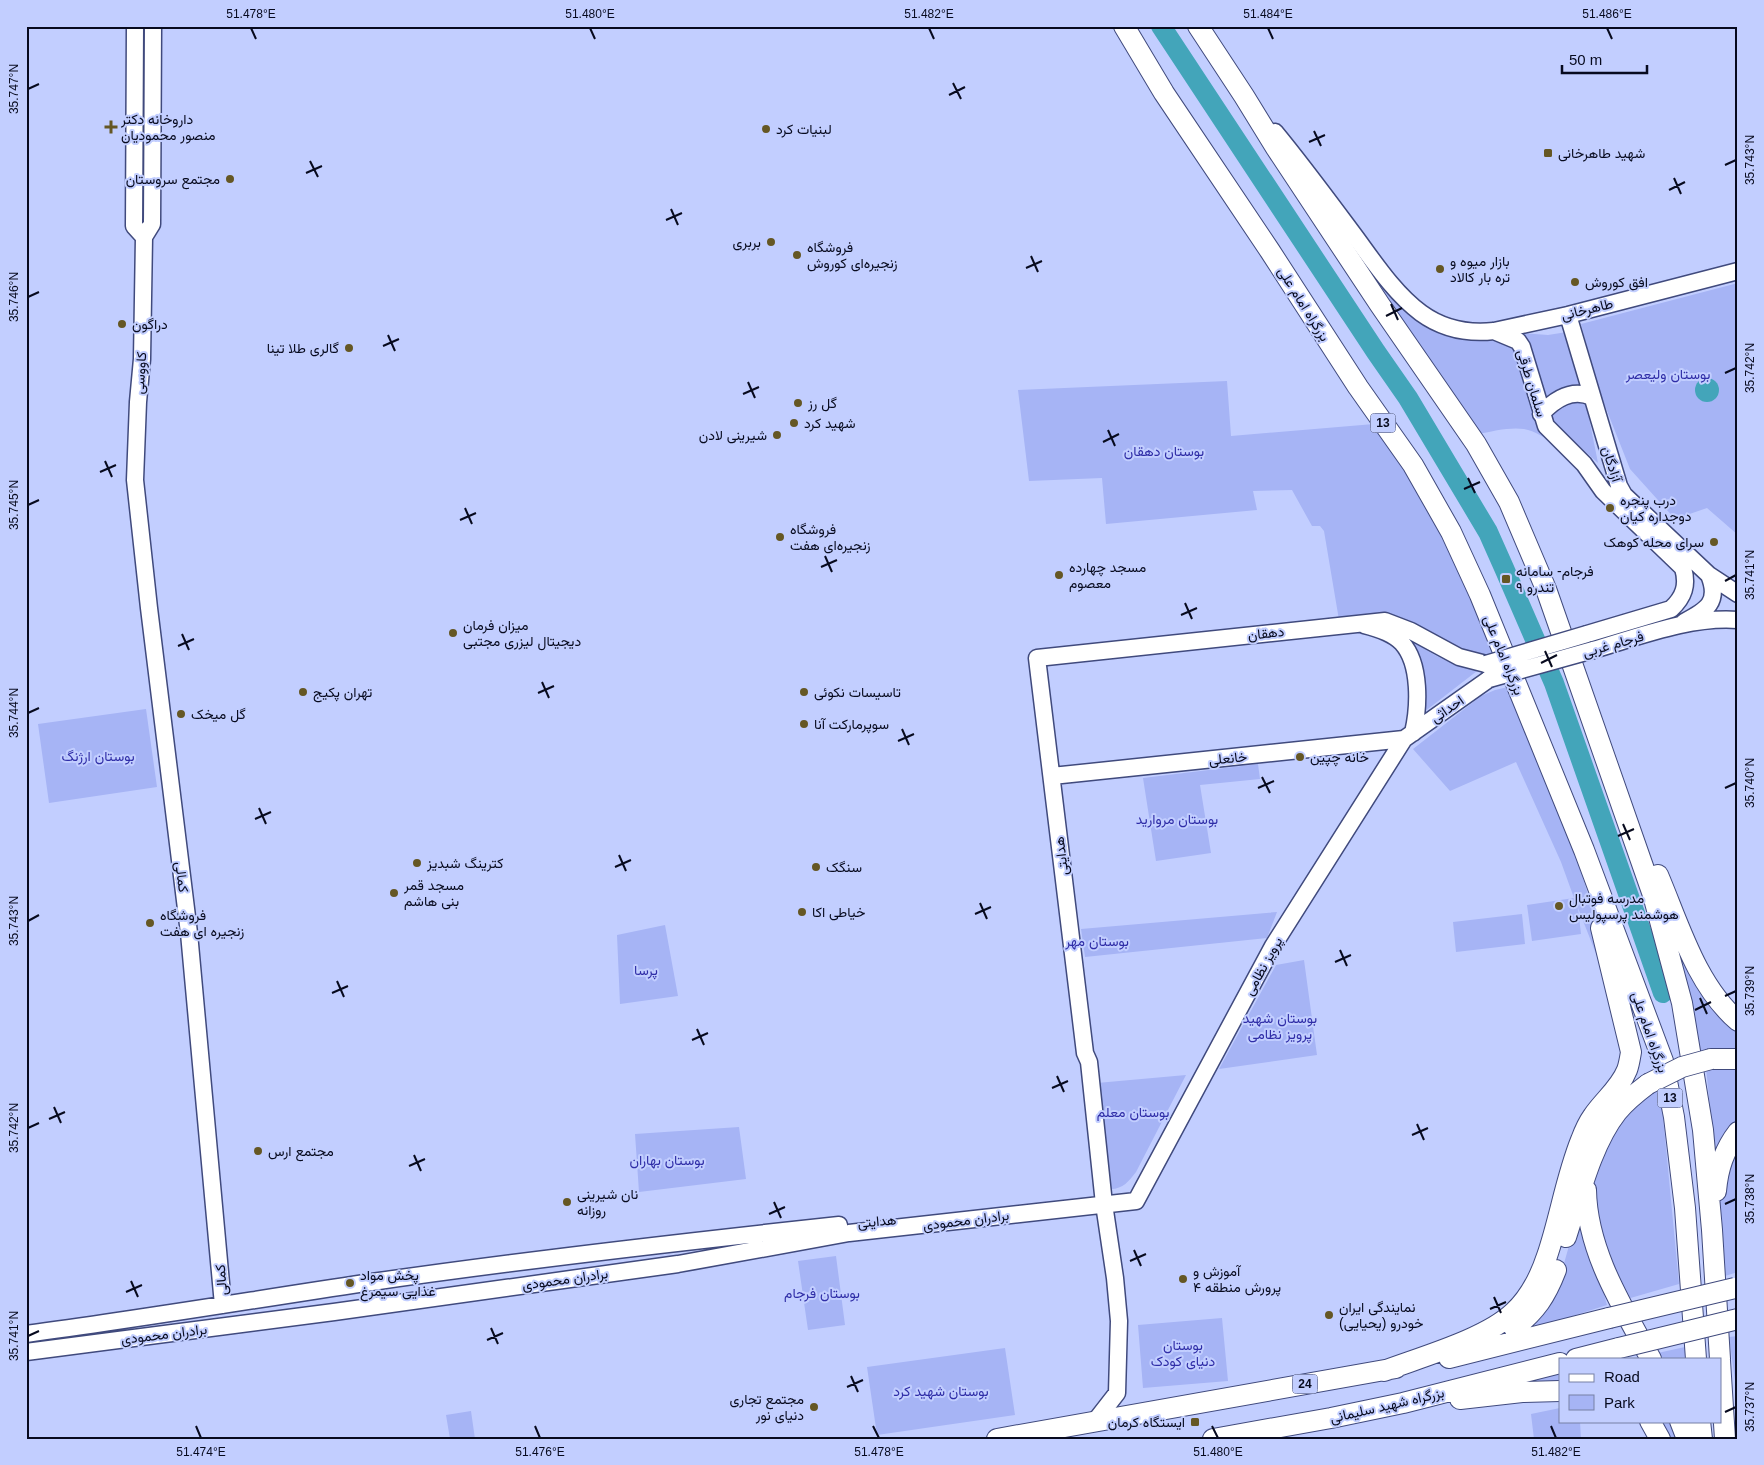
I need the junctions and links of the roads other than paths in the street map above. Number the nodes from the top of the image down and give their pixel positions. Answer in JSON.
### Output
{"nodes":[{"id":1,"x":135,"y":26,"type":"edge"},
{"id":2,"x":153,"y":26,"type":"edge"},
{"id":3,"x":1124,"y":26,"type":"edge"},
{"id":4,"x":1198,"y":26,"type":"edge"},
{"id":5,"x":153,"y":87,"type":"junction"},
{"id":6,"x":135,"y":88,"type":"junction"},
{"id":7,"x":1244,"y":96,"type":"junction"},
{"id":8,"x":144,"y":237,"type":"junction"},
{"id":9,"x":1738,"y":271,"type":"edge"},
{"id":10,"x":1568,"y":314,"type":"junction"},
{"id":11,"x":1494,"y":331,"type":"junction"},
{"id":12,"x":1592,"y":396,"type":"junction"},
{"id":13,"x":1541,"y":414,"type":"junction"},
{"id":14,"x":135,"y":480,"type":"joint"},
{"id":15,"x":1709,"y":575,"type":"junction"},
{"id":16,"x":1738,"y":594,"type":"edge"},
{"id":17,"x":1679,"y":601,"type":"joint"},
{"id":18,"x":1738,"y":620,"type":"edge"},
{"id":19,"x":1359,"y":623,"type":"junction"},
{"id":20,"x":1677,"y":626,"type":"junction"},
{"id":21,"x":1590,"y":642,"type":"junction"},
{"id":22,"x":1037,"y":658,"type":"joint"},
{"id":23,"x":1488,"y":671,"type":"junction"},
{"id":24,"x":1408,"y":736,"type":"junction"},
{"id":25,"x":1052,"y":776,"type":"junction"},
{"id":26,"x":1616,"y":787,"type":"junction"},
{"id":27,"x":1584,"y":850,"type":"junction"},
{"id":28,"x":1738,"y":1021,"type":"edge"},
{"id":29,"x":1085,"y":1054,"type":"junction"},
{"id":30,"x":1738,"y":1059,"type":"edge"},
{"id":31,"x":1738,"y":1132,"type":"edge"},
{"id":32,"x":1585,"y":1178,"type":"junction"},
{"id":33,"x":1136,"y":1201,"type":"joint"},
{"id":34,"x":1104,"y":1204,"type":"junction"},
{"id":35,"x":849,"y":1229,"type":"junction"},
{"id":36,"x":1712,"y":1230,"type":"junction"},
{"id":37,"x":220,"y":1278,"type":"junction"},
{"id":38,"x":1737,"y":1287,"type":"edge"},
{"id":39,"x":332,"y":1288,"type":"junction"},
{"id":40,"x":223,"y":1305,"type":"junction"},
{"id":41,"x":186,"y":1311,"type":"junction"},
{"id":42,"x":334,"y":1312,"type":"junction"},
{"id":43,"x":1738,"y":1319,"type":"edge"},
{"id":44,"x":26,"y":1334,"type":"edge"},
{"id":45,"x":26,"y":1352,"type":"edge"},
{"id":46,"x":1580,"y":1358,"type":"edge"},
{"id":47,"x":1650,"y":1358,"type":"edge"},
{"id":48,"x":1696,"y":1358,"type":"edge"},
{"id":49,"x":1720,"y":1358,"type":"edge"},
{"id":50,"x":1438,"y":1360,"type":"junction"},
{"id":51,"x":1559,"y":1363,"type":"edge"},
{"id":52,"x":1384,"y":1371,"type":"junction"},
{"id":53,"x":1559,"y":1391,"type":"edge"},
{"id":54,"x":1722,"y":1392,"type":"edge"},
{"id":55,"x":1403,"y":1403,"type":"junction"},
{"id":56,"x":1096,"y":1420,"type":"junction"},
{"id":57,"x":1651,"y":1422,"type":"edge"},
{"id":58,"x":1680,"y":1422,"type":"edge"},
{"id":59,"x":1700,"y":1422,"type":"edge"},
{"id":60,"x":997,"y":1439,"type":"edge"},
{"id":61,"x":1213,"y":1439,"type":"edge"},
{"id":62,"x":1660,"y":1439,"type":"edge"},
{"id":63,"x":1687,"y":1439,"type":"edge"},
{"id":64,"x":1702,"y":1439,"type":"edge"},
{"id":65,"x":1725,"y":1439,"type":"edge"}],
"edges":[{"from":1,"to":6,"type":"main road","name":"کاووسی"},
{"from":2,"to":5,"type":"main road","name":"کاووسی"},
{"from":3,"to":27,"type":"highway","name":"بزرگراه امام علی","number":"13"},
{"from":4,"to":7,"type":"highway","number":"13"},
{"from":5,"to":6,"type":"main road"},
{"from":5,"to":8,"type":"main road","name":"کاووسی"},
{"from":6,"to":8,"type":"main road","name":"کاووسی"},
{"from":7,"to":11,"type":"main road","name":"سلمان طرقی"},
{"from":7,"to":26,"type":"highway","number":"13"},
{"from":8,"to":14,"type":"main road","name":"کاووسی"},
{"from":9,"to":10,"type":"main road","name":"طاهرخانی"},
{"from":10,"to":11,"type":"main road","name":"طاهرخانی"},
{"from":10,"to":12,"type":"main road","name":"آزادگان"},
{"from":11,"to":13,"type":"main road","name":"سلمان طرقی"},
{"from":12,"to":13,"type":"main road"},
{"from":12,"to":15,"type":"main road","name":"آزادگان"},
{"from":13,"to":17,"type":"main road","name":"سلمان طرقی"},
{"from":14,"to":37,"type":"main road","name":"کمالی"},
{"from":15,"to":16,"type":"main road","name":"آزادگان"},
{"from":15,"to":20,"type":"main road"},
{"from":17,"to":21,"type":"main road","name":"فرجام غربی"},
{"from":18,"to":20,"type":"main road","name":"فرجام غربی"},
{"from":19,"to":22,"type":"main road","name":"دهقان"},
{"from":19,"to":23,"type":"main road","name":"دهقان"},
{"from":19,"to":24,"type":"main road"},
{"from":20,"to":21,"type":"main road","name":"فرجام غربی"},
{"from":21,"to":23,"type":"main road","name":"فرجام غربی","bridge":true},
{"from":22,"to":25,"type":"main road","name":"هدایتی"},
{"from":23,"to":24,"type":"main road","name":"احداثی"},
{"from":24,"to":25,"type":"main road","name":"خانعلی"},
{"from":24,"to":33,"type":"main road","name":"پرویز نظامی"},
{"from":25,"to":29,"type":"main road","name":"هدایتی"},
{"from":26,"to":28,"type":"highway"},
{"from":26,"to":36,"type":"highway","number":"13"},
{"from":27,"to":48,"type":"highway","name":"بزرگراه امام علی","number":"13"},
{"from":27,"to":52,"type":"highway"},
{"from":29,"to":34,"type":"main road","name":"هدایتی"},
{"from":29,"to":35,"type":"main road","name":"هدایتی"},
{"from":30,"to":32,"type":"highway","bridge":true},
{"from":31,"to":36,"type":"highway"},
{"from":32,"to":47,"type":"highway"},
{"from":32,"to":50,"type":"highway"},
{"from":33,"to":34,"type":"main road","name":"برادران محمودی"},
{"from":34,"to":35,"type":"main road","name":"برادران محمودی"},
{"from":34,"to":56,"type":"main road","name":"هدایتی"},
{"from":35,"to":39,"type":"main road","name":"برادران محمودی"},
{"from":35,"to":42,"type":"main road","name":"برادران محمودی"},
{"from":36,"to":49,"type":"highway","number":"13"},
{"from":37,"to":40,"type":"main road","name":"کمالی"},
{"from":37,"to":41,"type":"main road"},
{"from":38,"to":50,"type":"highway","number":"24","bridge":true},
{"from":39,"to":40,"type":"main road","name":"برادران محمودی"},
{"from":39,"to":42,"type":"main road"},
{"from":40,"to":41,"type":"main road","name":"برادران محمودی"},
{"from":41,"to":44,"type":"main road","name":"برادران محمودی"},
{"from":42,"to":45,"type":"main road","name":"برادران محمودی"},
{"from":43,"to":46,"type":"highway","bridge":true},
{"from":50,"to":52,"type":"highway","number":"24"},
{"from":51,"to":55,"type":"highway","name":"بزرگراه شهید سلیمانی"},
{"from":52,"to":56,"type":"highway","number":"24"},
{"from":53,"to":55,"type":"highway"},
{"from":54,"to":65,"type":"highway","number":"13"},
{"from":55,"to":61,"type":"highway","name":"بزرگراه شهید سلیمانی"},
{"from":56,"to":60,"type":"highway","number":"24"},
{"from":57,"to":62,"type":"highway"},
{"from":58,"to":63,"type":"highway"},
{"from":59,"to":64,"type":"highway"}]}
